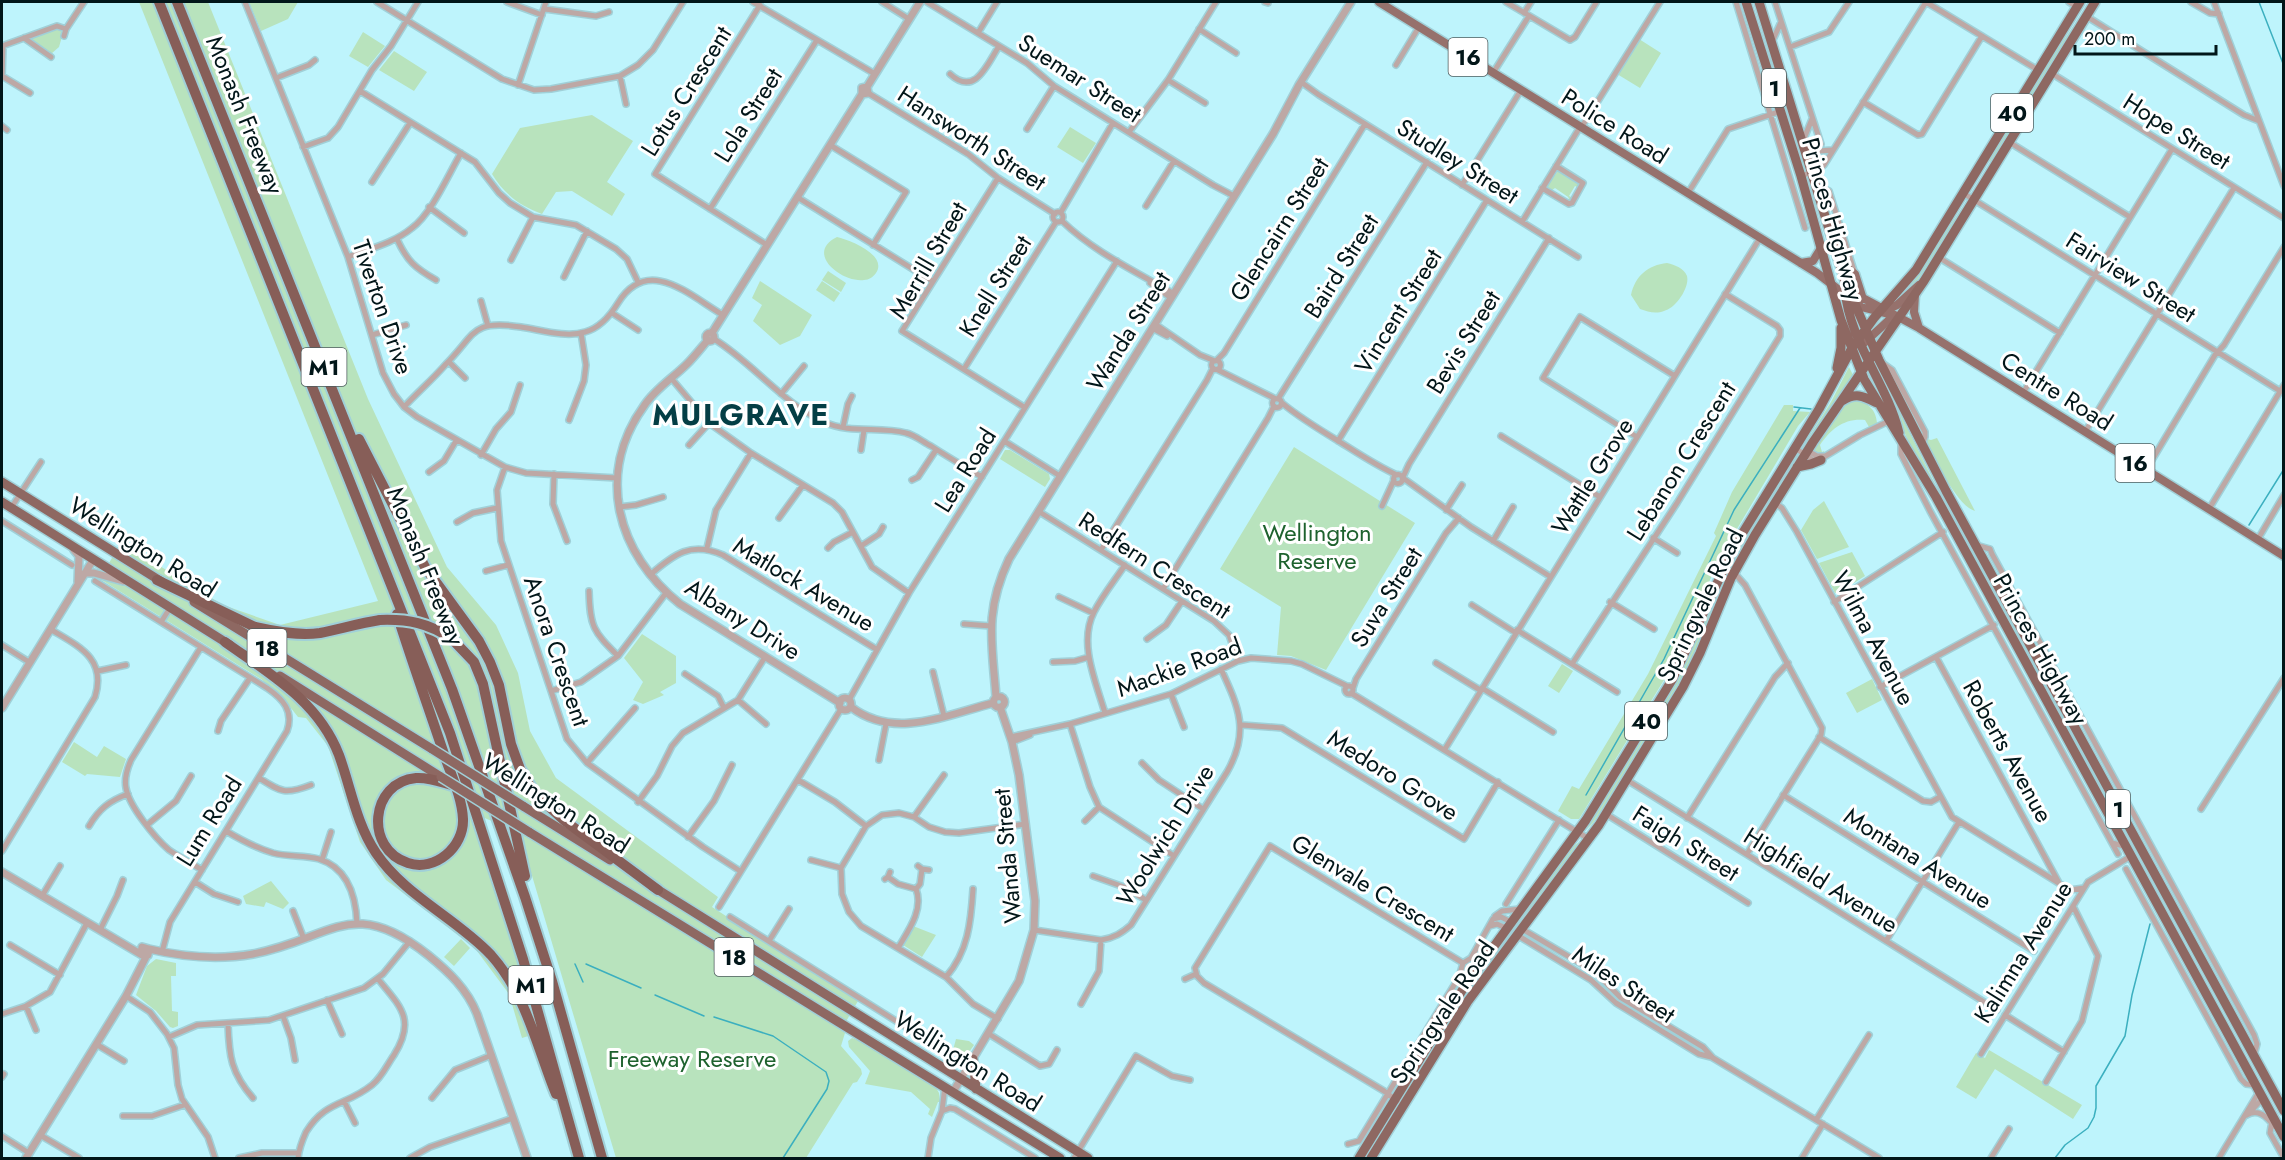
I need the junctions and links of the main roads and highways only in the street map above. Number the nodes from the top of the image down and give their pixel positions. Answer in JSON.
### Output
{"nodes":[{"id":1,"x":159,"y":2,"type":"edge"},
{"id":2,"x":177,"y":2,"type":"edge"},
{"id":3,"x":1379,"y":2,"type":"edge"},
{"id":4,"x":1746,"y":2,"type":"edge"},
{"id":5,"x":1758,"y":2,"type":"edge"},
{"id":6,"x":2095,"y":2,"type":"edge"},
{"id":7,"x":2075,"y":3,"type":"edge"},
{"id":8,"x":2086,"y":16,"type":"junction"},
{"id":9,"x":1821,"y":248,"type":"junction"},
{"id":10,"x":1839,"y":261,"type":"junction"},
{"id":11,"x":1801,"y":263,"type":"junction"},
{"id":12,"x":1924,"y":281,"type":"junction"},
{"id":13,"x":1831,"y":283,"type":"junction"},
{"id":14,"x":1846,"y":289,"type":"junction"},
{"id":15,"x":1915,"y":294,"type":"junction"},
{"id":16,"x":1859,"y":300,"type":"junction"},
{"id":17,"x":1883,"y":310,"type":"junction"},
{"id":18,"x":1900,"y":317,"type":"junction"},
{"id":19,"x":1841,"y":320,"type":"junction"},
{"id":20,"x":1865,"y":328,"type":"junction"},
{"id":21,"x":1919,"y":328,"type":"junction"},
{"id":22,"x":1869,"y":339,"type":"junction"},
{"id":23,"x":1854,"y":345,"type":"junction"},
{"id":24,"x":1877,"y":356,"type":"junction"},
{"id":25,"x":1868,"y":361,"type":"junction"},
{"id":26,"x":1861,"y":371,"type":"junction"},
{"id":27,"x":1833,"y":382,"type":"junction"},
{"id":28,"x":333,"y":392,"type":"junction"},
{"id":29,"x":1839,"y":403,"type":"junction"},
{"id":30,"x":1877,"y":404,"type":"junction"},
{"id":31,"x":1901,"y":439,"type":"junction"},
{"id":32,"x":1824,"y":458,"type":"road end"},
{"id":33,"x":1797,"y":467,"type":"junction"},
{"id":34,"x":2,"y":482,"type":"edge"},
{"id":35,"x":2,"y":502,"type":"edge"},
{"id":36,"x":1964,"y":524,"type":"junction"},
{"id":37,"x":368,"y":525,"type":"junction"},
{"id":38,"x":1948,"y":531,"type":"junction"},
{"id":39,"x":102,"y":545,"type":"junction"},
{"id":40,"x":2283,"y":556,"type":"edge"},
{"id":41,"x":93,"y":560,"type":"junction"},
{"id":42,"x":157,"y":580,"type":"junction"},
{"id":43,"x":154,"y":598,"type":"junction"},
{"id":44,"x":225,"y":642,"type":"junction"},
{"id":45,"x":445,"y":781,"type":"junction"},
{"id":46,"x":2140,"y":840,"type":"junction"},
{"id":47,"x":2128,"y":850,"type":"junction"},
{"id":48,"x":658,"y":890,"type":"junction"},
{"id":49,"x":1508,"y":925,"type":"junction"},
{"id":50,"x":1520,"y":932,"type":"junction"},
{"id":51,"x":552,"y":981,"type":"junction"},
{"id":52,"x":847,"y":1010,"type":"junction"},
{"id":53,"x":840,"y":1022,"type":"junction"},
{"id":54,"x":973,"y":1059,"type":"road end"},
{"id":55,"x":2268,"y":1083,"type":"junction"},
{"id":56,"x":976,"y":1089,"type":"junction"},
{"id":57,"x":2259,"y":1092,"type":"junction"},
{"id":58,"x":1395,"y":1100,"type":"junction"},
{"id":59,"x":2283,"y":1111,"type":"edge"},
{"id":60,"x":2283,"y":1138,"type":"edge"},
{"id":61,"x":578,"y":1153,"type":"edge"},
{"id":62,"x":1076,"y":1155,"type":"edge"},
{"id":63,"x":602,"y":1158,"type":"edge"},
{"id":64,"x":1060,"y":1158,"type":"edge"},
{"id":65,"x":1088,"y":1158,"type":"edge"},
{"id":66,"x":1359,"y":1158,"type":"edge"},
{"id":67,"x":1371,"y":1158,"type":"edge"}],
"edges":[{"from":1,"to":37,"type":"highway","name":"Monash Freeway","number":"M1"},
{"from":2,"to":28,"type":"highway","name":"Monash Freeway","number":"M1"},
{"from":3,"to":11,"type":"main road","name":"Police Road","number":"16"},
{"from":4,"to":9,"type":"highway","name":"Princes Highway","number":"1"},
{"from":5,"to":10,"type":"highway","name":"Princes Highway","number":"1"},
{"from":6,"to":8,"type":"highway","name":"Springvale Road","number":"40"},
{"from":7,"to":8,"type":"highway"},
{"from":7,"to":17,"type":"highway","name":"Springvale Road","number":"40"},
{"from":8,"to":12,"type":"highway","name":"Springvale Road","number":"40"},
{"from":9,"to":11,"type":"main road"},
{"from":9,"to":13,"type":"highway","name":"Princes Highway","number":"1"},
{"from":10,"to":14,"type":"highway","name":"Princes Highway","number":"1"},
{"from":10,"to":16,"type":"main road"},
{"from":11,"to":13,"type":"main road","name":"Police Road","number":"16"},
{"from":12,"to":15,"type":"highway","name":"Springvale Road","number":"40"},
{"from":12,"to":17,"type":"main road"},
{"from":13,"to":14,"type":"main road","name":"Police Road","number":"16"},
{"from":13,"to":19,"type":"highway","name":"Princes Highway","number":"1"},
{"from":14,"to":16,"type":"highway","name":"Princes Highway","number":"1"},
{"from":14,"to":23,"type":"highway","name":"Princes Highway"},
{"from":15,"to":18,"type":"highway","name":"Springvale Road","number":"40"},
{"from":15,"to":21,"type":"main road"},
{"from":16,"to":17,"type":"main road","name":"Centre Road","number":"16"},
{"from":16,"to":20,"type":"highway","name":"Princes Highway","number":"1"},
{"from":17,"to":18,"type":"main road","name":"Centre Road","number":"16"},
{"from":17,"to":20,"type":"highway","name":"Springvale Road","number":"40"},
{"from":18,"to":21,"type":"main road","name":"Centre Road","number":"16"},
{"from":18,"to":22,"type":"main road"},
{"from":18,"to":24,"type":"highway","name":"Springvale Road","number":"40"},
{"from":19,"to":23,"type":"highway","name":"Princes Highway","number":"1"},
{"from":19,"to":27,"type":"highway"},
{"from":20,"to":22,"type":"highway","name":"Princes Highway","number":"1"},
{"from":20,"to":23,"type":"highway","name":"Springvale Road","number":"40"},
{"from":21,"to":40,"type":"main road","name":"Centre Road","number":"16"},
{"from":22,"to":23,"type":"main road"},
{"from":22,"to":24,"type":"highway","name":"Princes Highway","number":"1"},
{"from":23,"to":25,"type":"highway","name":"Princes Highway"},
{"from":23,"to":26,"type":"highway","name":"Princes Highway","number":"1"},
{"from":23,"to":27,"type":"highway","name":"Springvale Road","number":"40"},
{"from":24,"to":25,"type":"highway","name":"Springvale Road","number":"40"},
{"from":24,"to":36,"type":"highway","name":"Princes Highway","number":"1"},
{"from":25,"to":26,"type":"highway","name":"Springvale Road","number":"40"},
{"from":25,"to":31,"type":"highway","name":"Princes Highway"},
{"from":26,"to":29,"type":"highway","name":"Springvale Road","number":"40"},
{"from":26,"to":30,"type":"highway","name":"Princes Highway","number":"1"},
{"from":27,"to":49,"type":"highway","name":"Springvale Road","number":"40"},
{"from":28,"to":48,"type":"highway"},
{"from":28,"to":51,"type":"highway","name":"Monash Freeway","number":"M1"},
{"from":29,"to":30,"type":"highway"},
{"from":29,"to":33,"type":"highway","name":"Springvale Road","number":"40"},
{"from":30,"to":31,"type":"highway","name":"Princes Highway","number":"1"},
{"from":31,"to":38,"type":"highway","name":"Princes Highway","number":"1"},
{"from":32,"to":33,"type":"highway"},
{"from":33,"to":50,"type":"highway","name":"Springvale Road","number":"40"},
{"from":34,"to":39,"type":"highway","name":"Wellington Road","number":"18"},
{"from":35,"to":41,"type":"highway","name":"Wellington Road","number":"18"},
{"from":36,"to":38,"type":"highway"},
{"from":36,"to":46,"type":"highway","name":"Princes Highway","number":"1"},
{"from":37,"to":45,"type":"highway"},
{"from":37,"to":61,"type":"highway","name":"Monash Freeway","number":"M1"},
{"from":38,"to":47,"type":"highway","name":"Princes Highway","number":"1"},
{"from":39,"to":41,"type":"highway"},
{"from":39,"to":42,"type":"highway","name":"Wellington Road","number":"18"},
{"from":41,"to":43,"type":"highway","name":"Wellington Road","number":"18"},
{"from":42,"to":43,"type":"highway"},
{"from":42,"to":48,"type":"highway","name":"Wellington Road","number":"18","bridge":true},
{"from":42,"to":51,"type":"highway","bridge":true},
{"from":43,"to":44,"type":"highway","name":"Wellington Road","number":"18"},
{"from":44,"to":45,"type":"highway","name":"Wellington Road","number":"18"},
{"from":44,"to":61,"type":"highway"},
{"from":45,"to":53,"type":"highway","name":"Wellington Road","number":"18","bridge":true},
{"from":46,"to":47,"type":"highway"},
{"from":46,"to":55,"type":"highway","name":"Princes Highway","number":"1"},
{"from":47,"to":57,"type":"highway","name":"Princes Highway","number":"1"},
{"from":48,"to":52,"type":"highway","name":"Wellington Road","number":"18"},
{"from":49,"to":50,"type":"highway"},
{"from":49,"to":58,"type":"highway","name":"Springvale Road","number":"40"},
{"from":50,"to":58,"type":"highway","name":"Springvale Road","number":"40"},
{"from":51,"to":63,"type":"highway","name":"Monash Freeway","number":"M1"},
{"from":52,"to":53,"type":"highway"},
{"from":52,"to":56,"type":"highway","name":"Wellington Road","number":"18"},
{"from":53,"to":64,"type":"highway","name":"Wellington Road","number":"18"},
{"from":54,"to":56,"type":"highway"},
{"from":55,"to":57,"type":"highway"},
{"from":55,"to":59,"type":"highway","name":"Princes Highway","number":"1"},
{"from":56,"to":62,"type":"highway","name":"Wellington Road","number":"18"},
{"from":57,"to":60,"type":"highway","name":"Princes Highway","number":"1"},
{"from":58,"to":66,"type":"highway","name":"Springvale Road","number":"40"},
{"from":58,"to":67,"type":"highway","name":"Springvale Road","number":"40"},
{"from":62,"to":65,"type":"highway","name":"Wellington Road","number":"18"}]}
